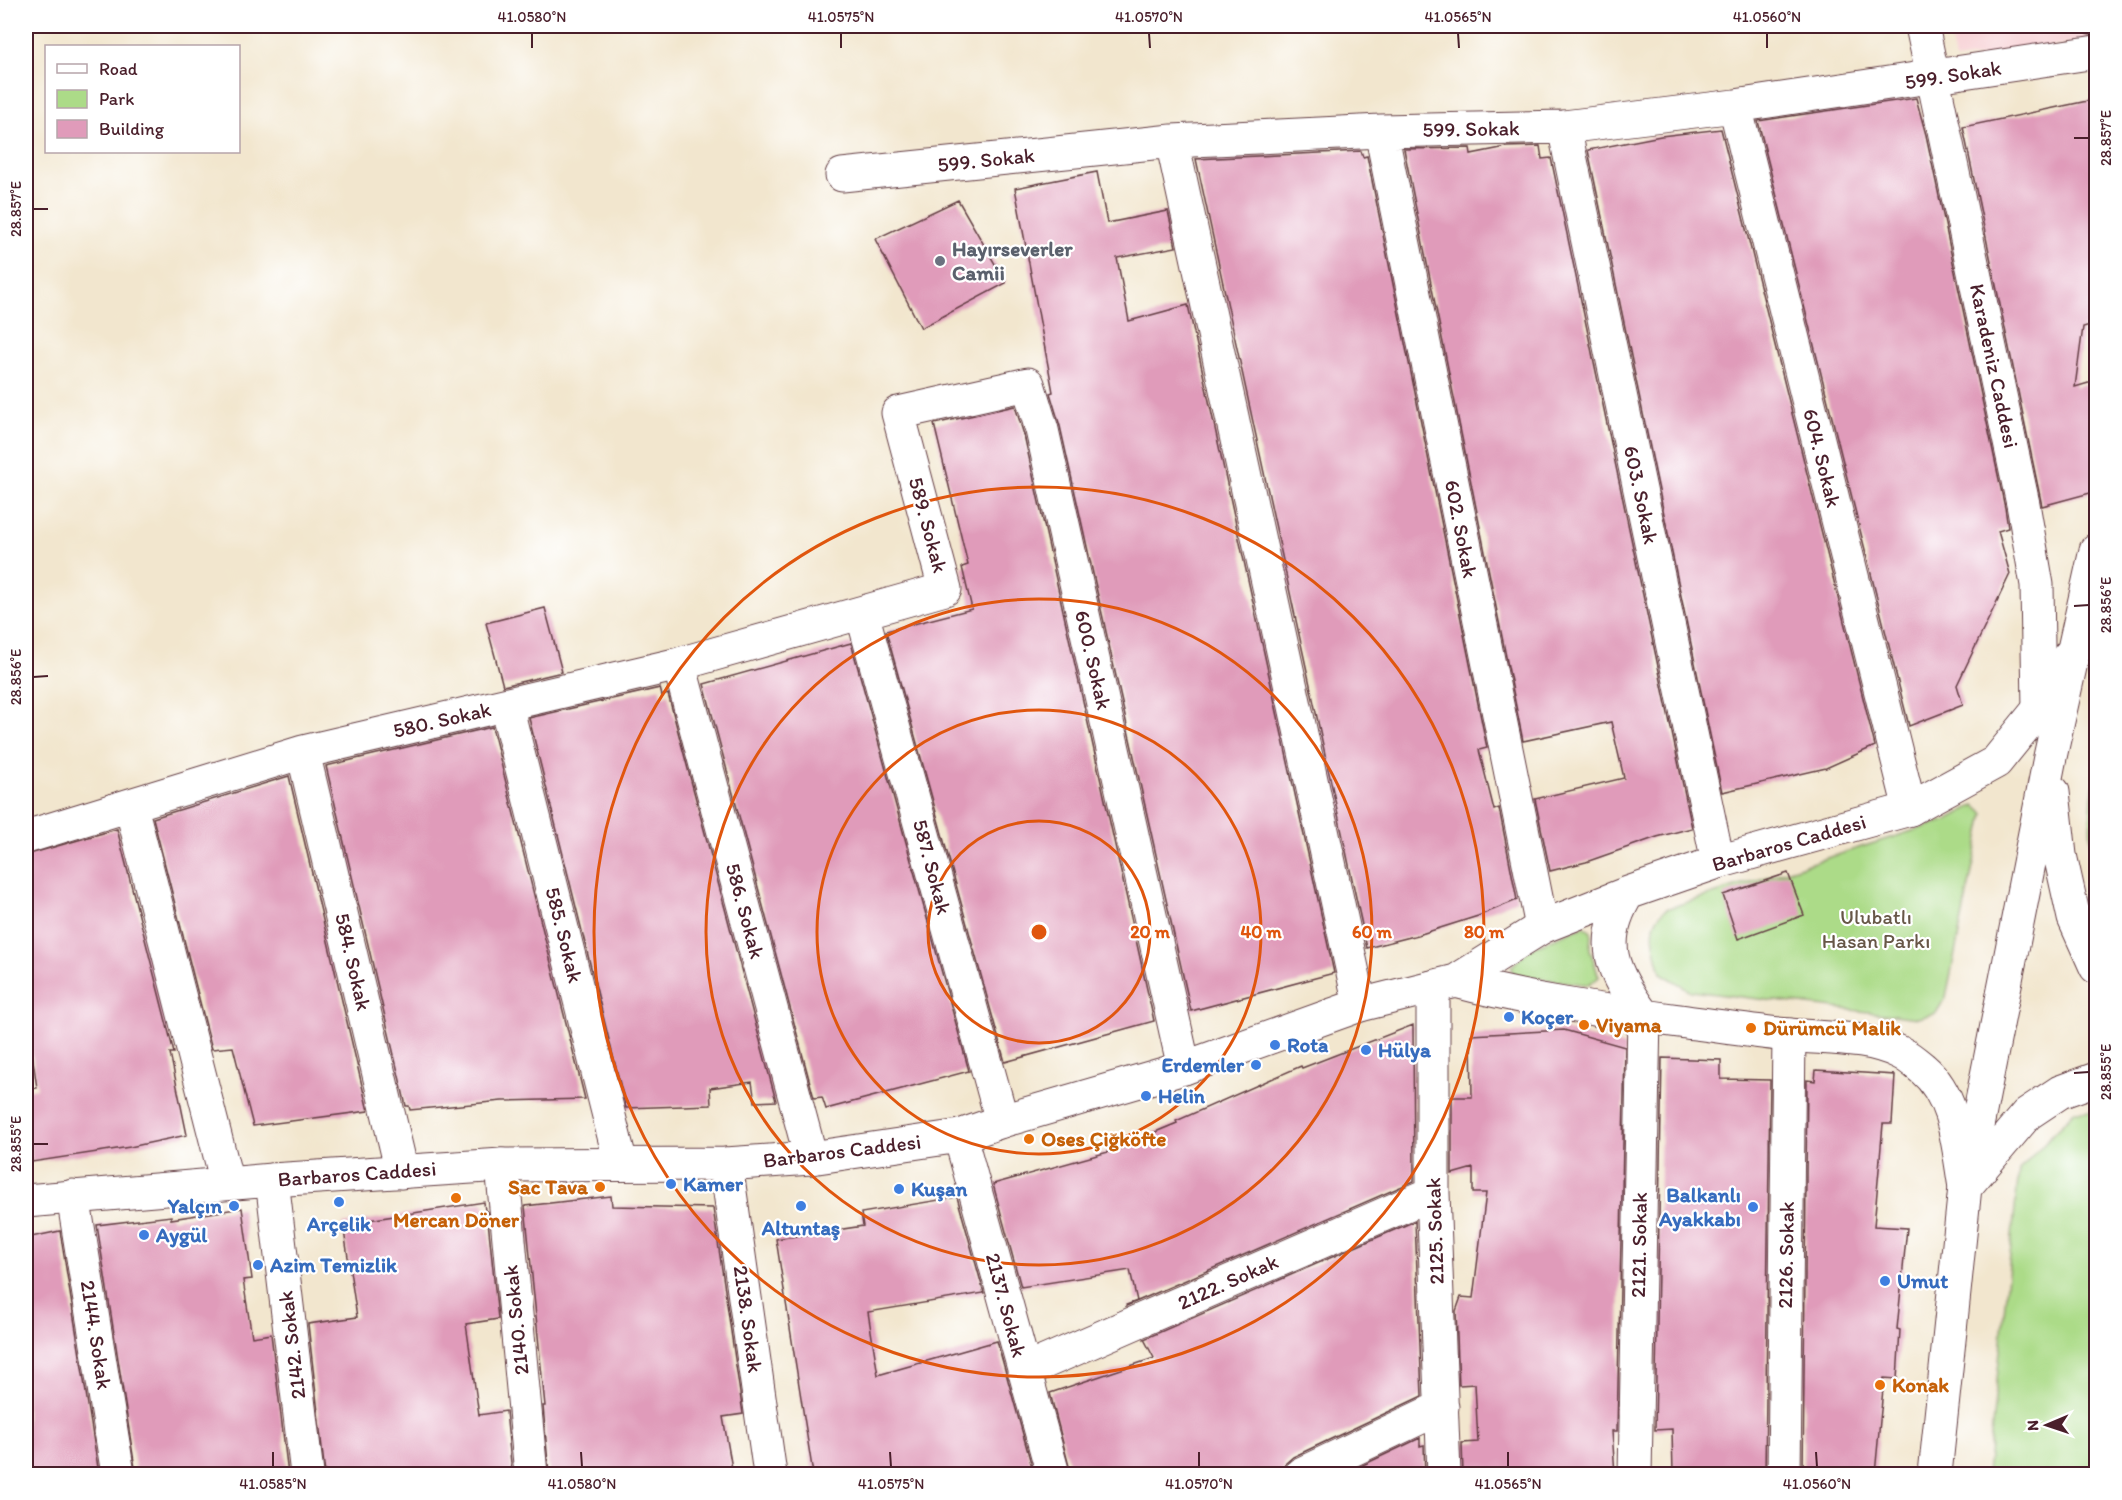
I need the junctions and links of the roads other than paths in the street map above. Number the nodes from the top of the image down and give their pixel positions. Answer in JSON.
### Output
{"nodes":[{"id":1,"x":1922,"y":26,"type":"edge"},
{"id":2,"x":2097,"y":52,"type":"edge"},
{"id":3,"x":1933,"y":78,"type":"junction"},
{"id":4,"x":1735,"y":106,"type":"junction"},
{"id":5,"x":1564,"y":127,"type":"junction"},
{"id":6,"x":1381,"y":131,"type":"junction"},
{"id":7,"x":1172,"y":141,"type":"junction"},
{"id":8,"x":842,"y":175,"type":"dead end"},
{"id":9,"x":898,"y":413,"type":"joint"},
{"id":10,"x":2097,"y":550,"type":"edge"},
{"id":11,"x":862,"y":613,"type":"junction"},
{"id":12,"x":2075,"y":647,"type":"junction"},
{"id":13,"x":679,"y":664,"type":"junction"},
{"id":14,"x":507,"y":705,"type":"junction"},
{"id":15,"x":2039,"y":709,"type":"junction"},
{"id":16,"x":303,"y":752,"type":"junction"},
{"id":17,"x":2050,"y":757,"type":"junction"},
{"id":18,"x":131,"y":806,"type":"junction"},
{"id":19,"x":1910,"y":809,"type":"junction"},
{"id":20,"x":26,"y":837,"type":"edge"},
{"id":21,"x":1718,"y":862,"type":"junction"},
{"id":22,"x":1628,"y":893,"type":"junction"},
{"id":23,"x":1542,"y":927,"type":"junction"},
{"id":24,"x":2097,"y":967,"type":"edge"},
{"id":25,"x":1445,"y":984,"type":"junction"},
{"id":26,"x":1360,"y":1005,"type":"junction"},
{"id":27,"x":1644,"y":1016,"type":"junction"},
{"id":28,"x":1789,"y":1035,"type":"junction"},
{"id":29,"x":1184,"y":1068,"type":"junction"},
{"id":30,"x":2097,"y":1079,"type":"edge"},
{"id":31,"x":1002,"y":1121,"type":"junction"},
{"id":32,"x":960,"y":1136,"type":"junction"},
{"id":33,"x":811,"y":1158,"type":"junction"},
{"id":34,"x":621,"y":1164,"type":"junction"},
{"id":35,"x":726,"y":1164,"type":"junction"},
{"id":36,"x":502,"y":1165,"type":"junction"},
{"id":37,"x":402,"y":1172,"type":"junction"},
{"id":38,"x":272,"y":1180,"type":"junction"},
{"id":39,"x":227,"y":1183,"type":"junction"},
{"id":40,"x":1965,"y":1187,"type":"junction"},
{"id":41,"x":1433,"y":1193,"type":"junction"},
{"id":42,"x":74,"y":1196,"type":"junction"},
{"id":43,"x":26,"y":1201,"type":"edge"},
{"id":44,"x":1024,"y":1371,"type":"junction"},
{"id":45,"x":1442,"y":1407,"type":"junction"},
{"id":46,"x":118,"y":1474,"type":"edge"},
{"id":47,"x":307,"y":1474,"type":"edge"},
{"id":48,"x":531,"y":1474,"type":"edge"},
{"id":49,"x":771,"y":1474,"type":"edge"},
{"id":50,"x":1053,"y":1474,"type":"edge"},
{"id":51,"x":1301,"y":1474,"type":"edge"},
{"id":52,"x":1444,"y":1474,"type":"edge"},
{"id":53,"x":1635,"y":1474,"type":"edge"},
{"id":54,"x":1784,"y":1474,"type":"edge"},
{"id":55,"x":1935,"y":1474,"type":"edge"}],
"edges":[{"from":1,"to":3,"type":"street","name":"Karadeniz Caddesi"},
{"from":2,"to":3,"type":"street","name":"599. Sokak"},
{"from":3,"to":4,"type":"street","name":"599. Sokak"},
{"from":3,"to":15,"type":"street","name":"Karadeniz Caddesi"},
{"from":4,"to":5,"type":"street","name":"599. Sokak"},
{"from":4,"to":19,"type":"street","name":"604. Sokak"},
{"from":5,"to":6,"type":"street","name":"599. Sokak"},
{"from":5,"to":21,"type":"street","name":"603. Sokak"},
{"from":6,"to":7,"type":"street","name":"599. Sokak"},
{"from":6,"to":23,"type":"street","name":"602. Sokak"},
{"from":7,"to":8,"type":"street","name":"599. Sokak"},
{"from":7,"to":26,"type":"street"},
{"from":9,"to":11,"type":"street","name":"589. Sokak"},
{"from":9,"to":29,"type":"street","name":"600. Sokak"},
{"from":10,"to":12,"type":"street"},
{"from":11,"to":13,"type":"street","name":"580. Sokak"},
{"from":11,"to":31,"type":"street","name":"587. Sokak"},
{"from":12,"to":15,"type":"street","name":"Barbaros Caddesi"},
{"from":12,"to":17,"type":"street"},
{"from":13,"to":14,"type":"street","name":"580. Sokak"},
{"from":13,"to":33,"type":"street","name":"586. Sokak"},
{"from":14,"to":16,"type":"street","name":"580. Sokak"},
{"from":14,"to":34,"type":"street","name":"585. Sokak"},
{"from":15,"to":19,"type":"street","name":"Barbaros Caddesi"},
{"from":16,"to":18,"type":"street","name":"580. Sokak"},
{"from":16,"to":37,"type":"street","name":"584. Sokak"},
{"from":17,"to":24,"type":"street"},
{"from":17,"to":40,"type":"street"},
{"from":18,"to":20,"type":"street","name":"580. Sokak"},
{"from":18,"to":39,"type":"street"},
{"from":19,"to":21,"type":"street","name":"Barbaros Caddesi"},
{"from":21,"to":22,"type":"street","name":"Barbaros Caddesi"},
{"from":22,"to":23,"type":"street","name":"Barbaros Caddesi"},
{"from":22,"to":27,"type":"street"},
{"from":23,"to":25,"type":"street","name":"Barbaros Caddesi"},
{"from":25,"to":26,"type":"street","name":"Barbaros Caddesi"},
{"from":25,"to":27,"type":"street","name":"Barbaros Caddesi"},
{"from":25,"to":41,"type":"street","name":"2125. Sokak"},
{"from":26,"to":29,"type":"street","name":"Barbaros Caddesi"},
{"from":27,"to":28,"type":"street","name":"Barbaros Caddesi"},
{"from":27,"to":53,"type":"street","name":"2121. Sokak"},
{"from":28,"to":40,"type":"street","name":"Barbaros Caddesi"},
{"from":28,"to":54,"type":"street","name":"2126. Sokak"},
{"from":29,"to":31,"type":"street","name":"Barbaros Caddesi"},
{"from":30,"to":40,"type":"street"},
{"from":31,"to":32,"type":"street","name":"Barbaros Caddesi"},
{"from":32,"to":33,"type":"street","name":"Barbaros Caddesi"},
{"from":32,"to":44,"type":"street","name":"2137. Sokak"},
{"from":33,"to":35,"type":"street","name":"Barbaros Caddesi"},
{"from":34,"to":35,"type":"street","name":"Barbaros Caddesi"},
{"from":34,"to":36,"type":"street","name":"Barbaros Caddesi"},
{"from":35,"to":49,"type":"street","name":"2138. Sokak"},
{"from":36,"to":37,"type":"street","name":"Barbaros Caddesi"},
{"from":36,"to":48,"type":"street","name":"2140. Sokak"},
{"from":37,"to":38,"type":"street","name":"Barbaros Caddesi"},
{"from":38,"to":39,"type":"street","name":"Barbaros Caddesi"},
{"from":38,"to":47,"type":"street","name":"2142. Sokak"},
{"from":39,"to":42,"type":"street","name":"Barbaros Caddesi"},
{"from":40,"to":55,"type":"street"},
{"from":41,"to":44,"type":"street","name":"2122. Sokak"},
{"from":41,"to":45,"type":"street","name":"2125. Sokak"},
{"from":42,"to":43,"type":"street","name":"Barbaros Caddesi"},
{"from":42,"to":46,"type":"street","name":"2144. Sokak"},
{"from":44,"to":50,"type":"street","name":"2137. Sokak"},
{"from":45,"to":51,"type":"street"},
{"from":45,"to":52,"type":"street","name":"2125. Sokak"}]}
